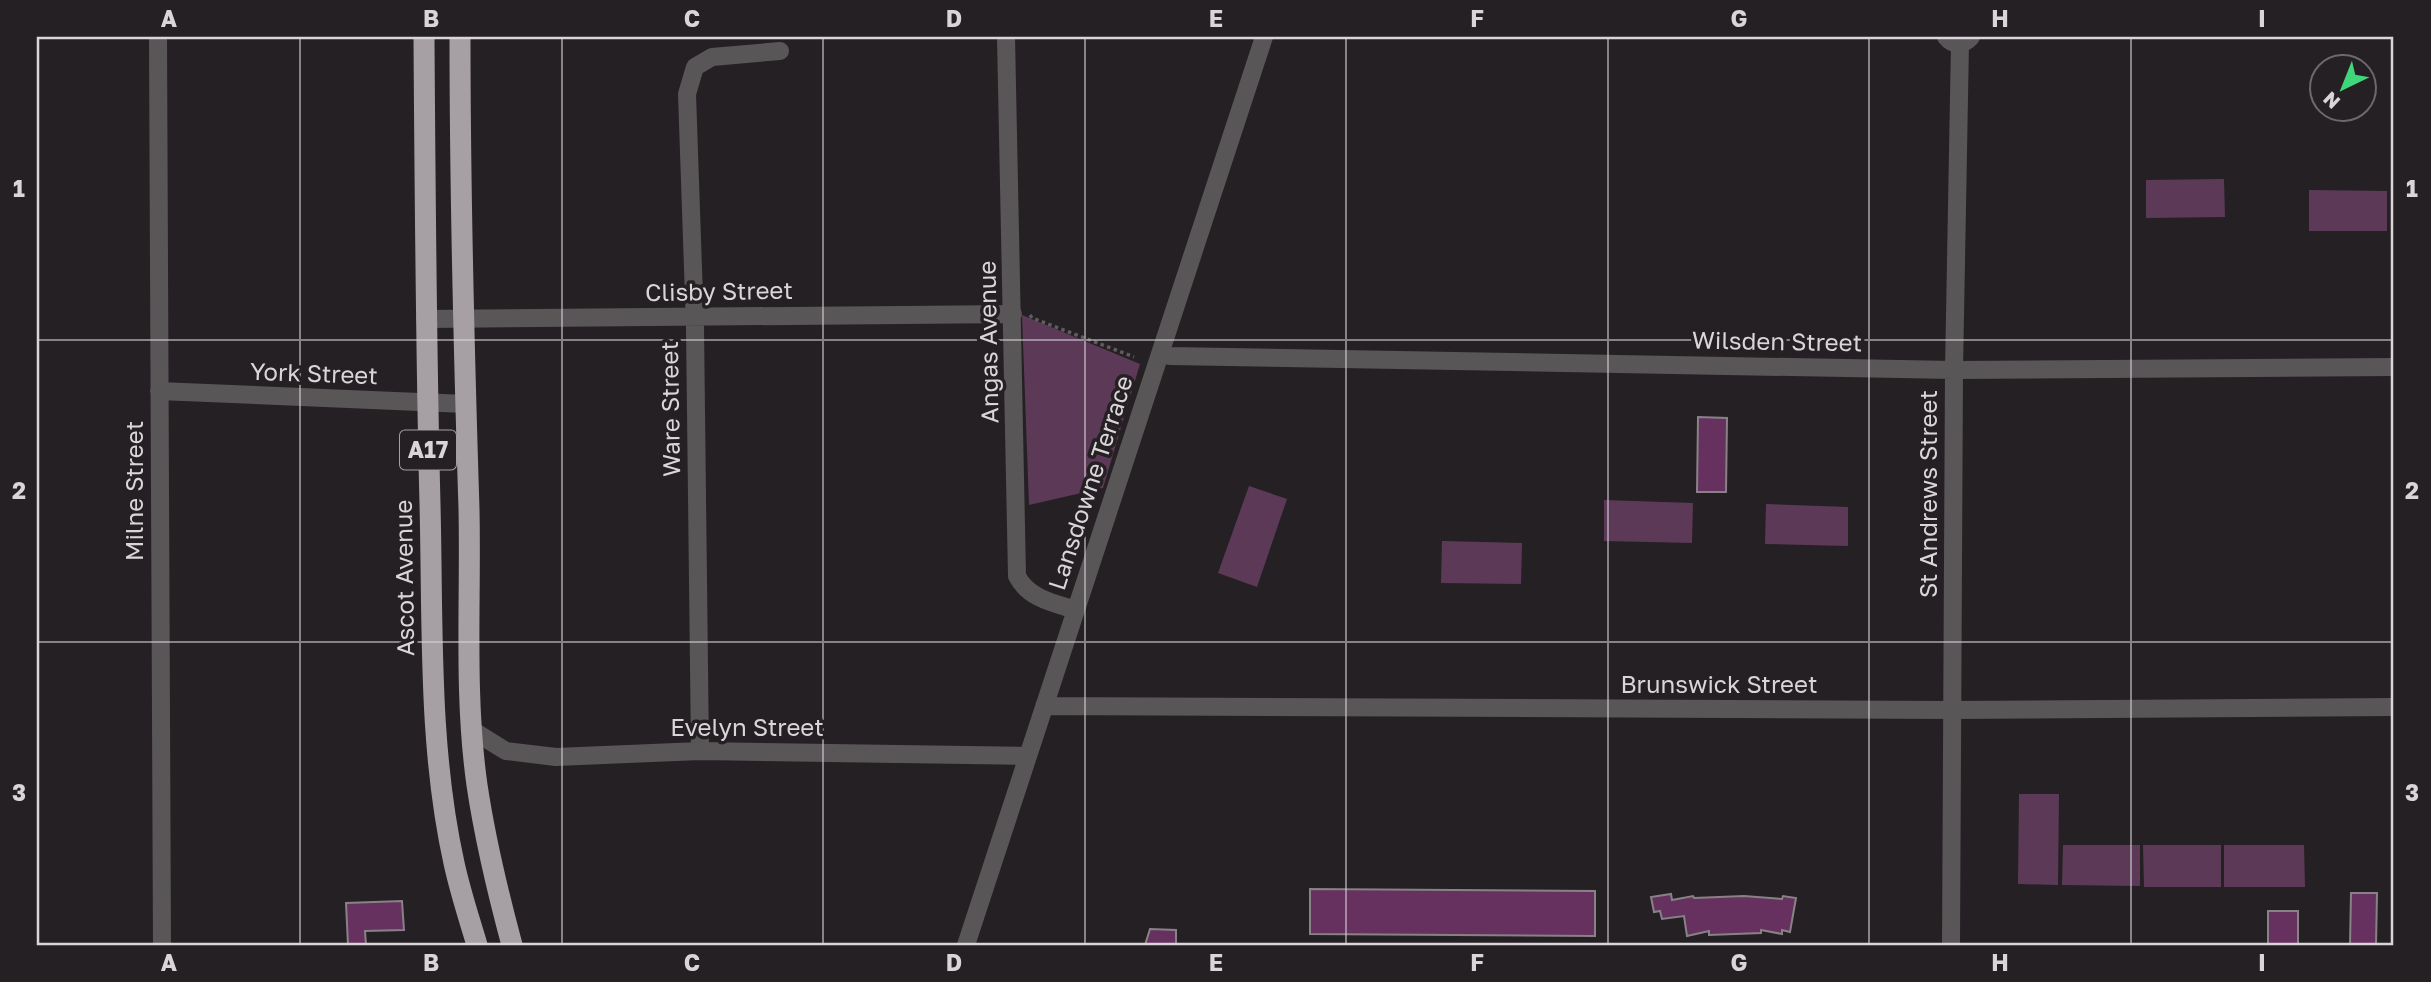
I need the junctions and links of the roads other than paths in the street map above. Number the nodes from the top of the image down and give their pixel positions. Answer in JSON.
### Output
{"nodes":[{"id":1,"x":158,"y":37,"type":"edge"},
{"id":2,"x":424,"y":37,"type":"edge"},
{"id":3,"x":460,"y":37,"type":"edge"},
{"id":4,"x":1006,"y":37,"type":"edge"},
{"id":5,"x":1264,"y":37,"type":"edge"},
{"id":6,"x":1959,"y":39,"type":"edge"},
{"id":7,"x":780,"y":51,"type":"dead end"},
{"id":8,"x":1020,"y":312,"type":"junction"},
{"id":9,"x":695,"y":317,"type":"junction"},
{"id":10,"x":425,"y":319,"type":"junction"},
{"id":11,"x":464,"y":319,"type":"junction"},
{"id":12,"x":1160,"y":354,"type":"junction"},
{"id":13,"x":2394,"y":367,"type":"edge"},
{"id":14,"x":1954,"y":370,"type":"junction"},
{"id":15,"x":159,"y":391,"type":"junction"},
{"id":16,"x":427,"y":402,"type":"junction"},
{"id":17,"x":466,"y":404,"type":"junction"},
{"id":18,"x":1076,"y":610,"type":"junction"},
{"id":19,"x":1044,"y":706,"type":"junction"},
{"id":20,"x":2394,"y":707,"type":"edge"},
{"id":21,"x":1953,"y":710,"type":"junction"},
{"id":22,"x":472,"y":730,"type":"junction"},
{"id":23,"x":700,"y":751,"type":"junction"},
{"id":24,"x":1028,"y":756,"type":"junction"},
{"id":25,"x":162,"y":945,"type":"edge"},
{"id":26,"x":477,"y":945,"type":"edge"},
{"id":27,"x":512,"y":945,"type":"edge"},
{"id":28,"x":965,"y":945,"type":"edge"},
{"id":29,"x":1951,"y":945,"type":"edge"}],
"edges":[{"from":1,"to":15,"type":"street","name":"Milne Street"},
{"from":2,"to":10,"type":"highway","name":"Ascot Avenue","number":"A17"},
{"from":3,"to":11,"type":"highway","number":"A17"},
{"from":4,"to":8,"type":"street","name":"Angas Avenue"},
{"from":5,"to":12,"type":"street","name":"Lansdowne Terrace"},
{"from":6,"to":14,"type":"street","name":"St Andrews Street"},
{"from":7,"to":9,"type":"street","name":"Ware Street"},
{"from":8,"to":9,"type":"street","name":"Clisby Street"},
{"from":8,"to":18,"type":"street","name":"Angas Avenue"},
{"from":9,"to":11,"type":"street","name":"Clisby Street"},
{"from":9,"to":23,"type":"street","name":"Ware Street"},
{"from":10,"to":11,"type":"street","name":"Clisby Street"},
{"from":10,"to":16,"type":"highway","name":"Ascot Avenue","number":"A17"},
{"from":11,"to":17,"type":"highway","number":"A17"},
{"from":12,"to":14,"type":"street","name":"Wilsden Street"},
{"from":12,"to":18,"type":"street","name":"Lansdowne Terrace"},
{"from":13,"to":14,"type":"street","name":"Wilsden Street"},
{"from":14,"to":21,"type":"street","name":"St Andrews Street"},
{"from":15,"to":16,"type":"street","name":"York Street"},
{"from":15,"to":25,"type":"street","name":"Milne Street"},
{"from":16,"to":17,"type":"street","name":"York Street"},
{"from":16,"to":26,"type":"highway","name":"Ascot Avenue","number":"A17"},
{"from":17,"to":22,"type":"highway","number":"A17"},
{"from":18,"to":19,"type":"street","name":"Lansdowne Terrace"},
{"from":19,"to":21,"type":"street","name":"Brunswick Street"},
{"from":19,"to":24,"type":"street","name":"Lansdowne Terrace"},
{"from":20,"to":21,"type":"street","name":"Brunswick Street"},
{"from":21,"to":29,"type":"street","name":"St Andrews Street"},
{"from":22,"to":23,"type":"street","name":"Evelyn Street"},
{"from":22,"to":27,"type":"highway","number":"A17"},
{"from":23,"to":24,"type":"street","name":"Evelyn Street"},
{"from":24,"to":28,"type":"street","name":"Lansdowne Terrace"}]}
